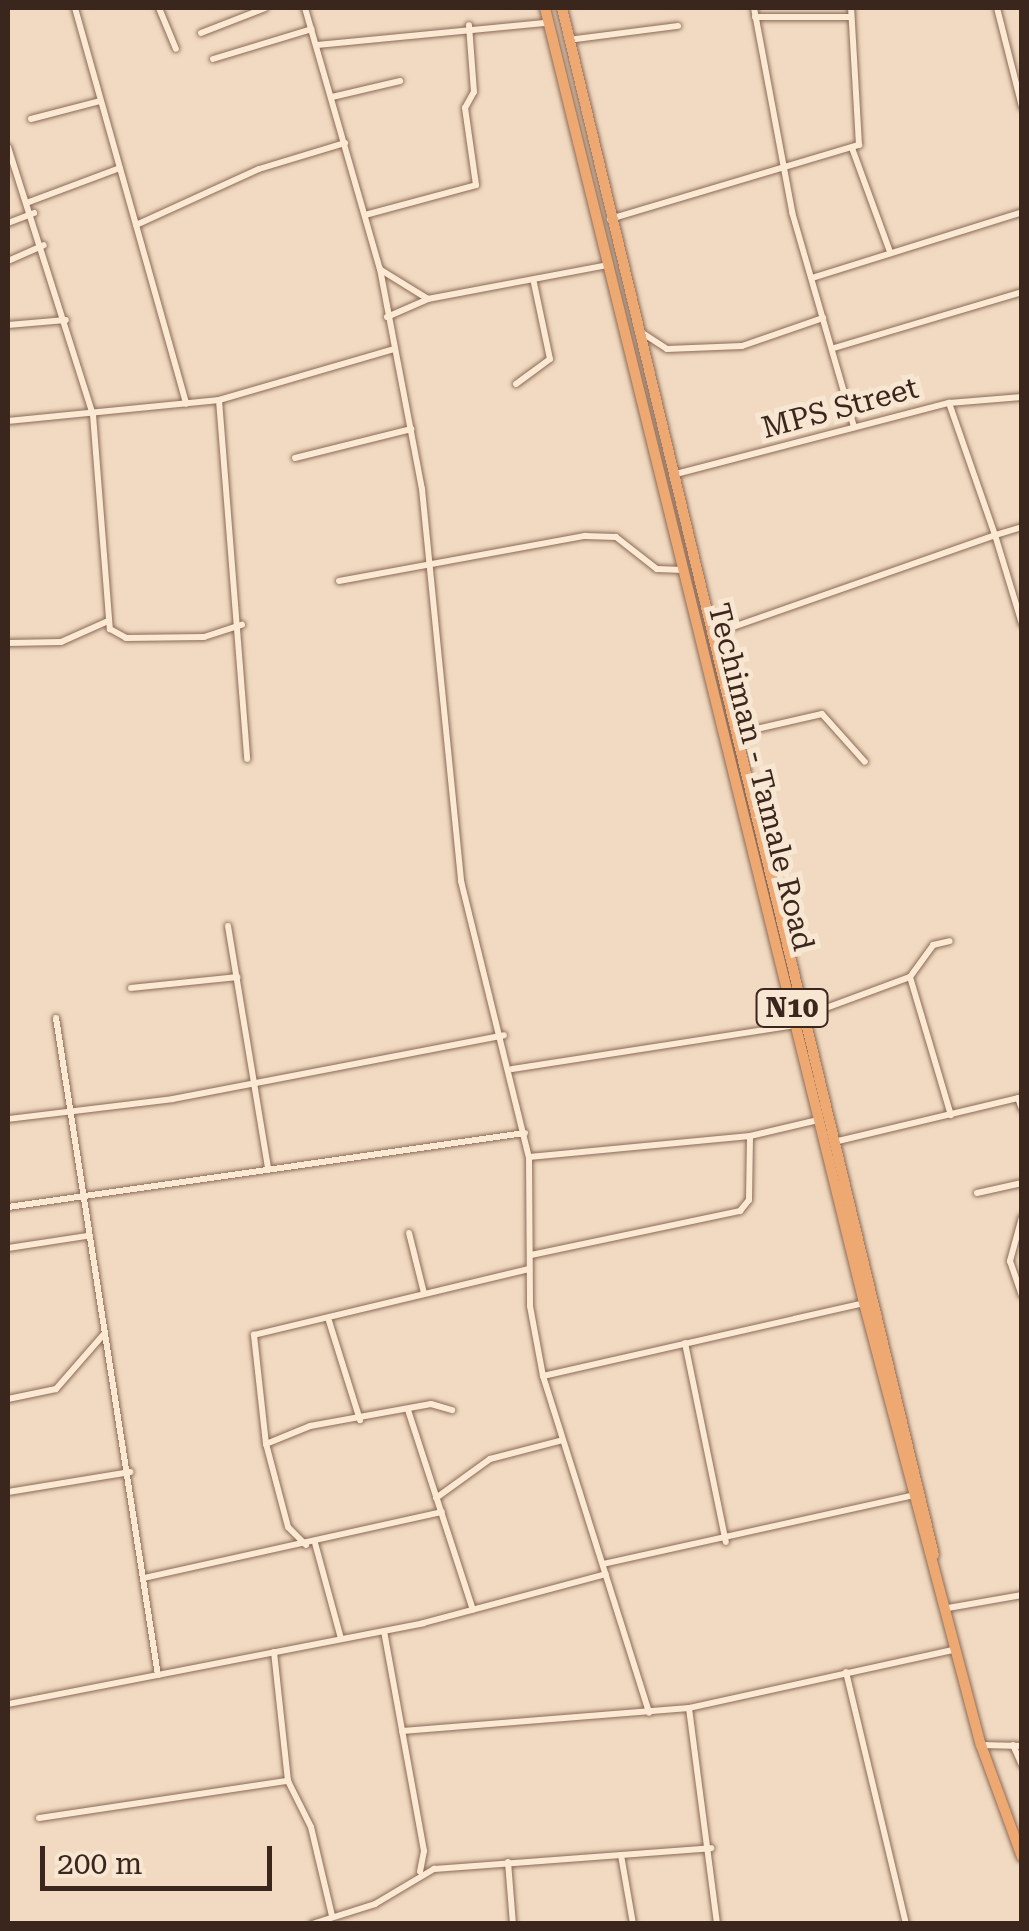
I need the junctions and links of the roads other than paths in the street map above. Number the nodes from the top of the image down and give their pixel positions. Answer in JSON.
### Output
{"nodes":[{"id":1,"x":74,"y":8,"type":"edge"},
{"id":2,"x":160,"y":8,"type":"edge"},
{"id":3,"x":265,"y":8,"type":"edge"},
{"id":4,"x":306,"y":8,"type":"edge"},
{"id":5,"x":545,"y":8,"type":"edge"},
{"id":6,"x":562,"y":8,"type":"edge"},
{"id":7,"x":754,"y":8,"type":"edge"},
{"id":8,"x":997,"y":8,"type":"edge"},
{"id":9,"x":851,"y":12,"type":"edge"},
{"id":10,"x":755,"y":18,"type":"junction"},
{"id":11,"x":547,"y":22,"type":"junction"},
{"id":12,"x":469,"y":25,"type":"junction"},
{"id":13,"x":678,"y":26,"type":"dead end"},
{"id":14,"x":312,"y":29,"type":"junction"},
{"id":15,"x":202,"y":33,"type":"dead end"},
{"id":16,"x":567,"y":40,"type":"junction"},
{"id":17,"x":318,"y":44,"type":"junction"},
{"id":18,"x":176,"y":49,"type":"dead end"},
{"id":19,"x":213,"y":59,"type":"dead end"},
{"id":20,"x":400,"y":81,"type":"dead end"},
{"id":21,"x":332,"y":97,"type":"junction"},
{"id":22,"x":100,"y":101,"type":"junction"},
{"id":23,"x":1022,"y":107,"type":"edge"},
{"id":24,"x":31,"y":120,"type":"dead end"},
{"id":25,"x":345,"y":143,"type":"junction"},
{"id":26,"x":8,"y":147,"type":"edge"},
{"id":27,"x":852,"y":148,"type":"junction"},
{"id":28,"x":120,"y":168,"type":"junction"},
{"id":29,"x":782,"y":169,"type":"junction"},
{"id":30,"x":29,"y":202,"type":"junction"},
{"id":31,"x":1022,"y":212,"type":"edge"},
{"id":32,"x":34,"y":213,"type":"junction"},
{"id":33,"x":365,"y":214,"type":"junction"},
{"id":34,"x":610,"y":219,"type":"junction"},
{"id":35,"x":8,"y":223,"type":"edge"},
{"id":36,"x":136,"y":225,"type":"junction"},
{"id":37,"x":44,"y":245,"type":"junction"},
{"id":38,"x":888,"y":250,"type":"junction"},
{"id":39,"x":8,"y":261,"type":"edge"},
{"id":40,"x":618,"y":262,"type":"junction"},
{"id":41,"x":603,"y":266,"type":"junction"},
{"id":42,"x":380,"y":269,"type":"junction"},
{"id":43,"x":812,"y":278,"type":"junction"},
{"id":44,"x":534,"y":283,"type":"junction"},
{"id":45,"x":1022,"y":292,"type":"edge"},
{"id":46,"x":428,"y":299,"type":"junction"},
{"id":47,"x":633,"y":316,"type":"junction"},
{"id":48,"x":386,"y":318,"type":"junction"},
{"id":49,"x":823,"y":318,"type":"junction"},
{"id":50,"x":66,"y":320,"type":"junction"},
{"id":51,"x":8,"y":325,"type":"edge"},
{"id":52,"x":834,"y":348,"type":"junction"},
{"id":53,"x":394,"y":349,"type":"junction"},
{"id":54,"x":516,"y":384,"type":"dead end"},
{"id":55,"x":1022,"y":397,"type":"edge"},
{"id":56,"x":219,"y":400,"type":"junction"},
{"id":57,"x":950,"y":402,"type":"junction"},
{"id":58,"x":186,"y":404,"type":"junction"},
{"id":59,"x":93,"y":414,"type":"junction"},
{"id":60,"x":8,"y":422,"type":"edge"},
{"id":61,"x":854,"y":427,"type":"junction"},
{"id":62,"x":411,"y":430,"type":"junction"},
{"id":63,"x":295,"y":458,"type":"dead end"},
{"id":64,"x":672,"y":476,"type":"junction"},
{"id":65,"x":1022,"y":527,"type":"edge"},
{"id":66,"x":995,"y":535,"type":"junction"},
{"id":67,"x":432,"y":566,"type":"junction"},
{"id":68,"x":683,"y":570,"type":"junction"},
{"id":69,"x":339,"y":581,"type":"dead end"},
{"id":70,"x":108,"y":621,"type":"junction"},
{"id":71,"x":242,"y":624,"type":"junction"},
{"id":72,"x":1022,"y":624,"type":"edge"},
{"id":73,"x":713,"y":634,"type":"junction"},
{"id":74,"x":8,"y":644,"type":"edge"},
{"id":75,"x":739,"y":733,"type":"junction"},
{"id":76,"x":247,"y":759,"type":"dead end"},
{"id":77,"x":866,"y":762,"type":"dead end"},
{"id":78,"x":228,"y":926,"type":"dead end"},
{"id":79,"x":950,"y":941,"type":"dead end"},
{"id":80,"x":237,"y":977,"type":"junction"},
{"id":81,"x":910,"y":977,"type":"junction"},
{"id":82,"x":131,"y":988,"type":"dead end"},
{"id":83,"x":807,"y":1016,"type":"junction"},
{"id":84,"x":56,"y":1018,"type":"dead end"},
{"id":85,"x":796,"y":1025,"type":"junction"},
{"id":86,"x":504,"y":1035,"type":"junction"},
{"id":87,"x":512,"y":1070,"type":"junction"},
{"id":88,"x":256,"y":1083,"type":"junction"},
{"id":89,"x":1020,"y":1097,"type":"edge"},
{"id":90,"x":64,"y":1108,"type":"junction"},
{"id":91,"x":1022,"y":1110,"type":"edge"},
{"id":92,"x":952,"y":1115,"type":"junction"},
{"id":93,"x":8,"y":1119,"type":"edge"},
{"id":94,"x":820,"y":1119,"type":"junction"},
{"id":95,"x":525,"y":1133,"type":"junction"},
{"id":96,"x":750,"y":1136,"type":"junction"},
{"id":97,"x":838,"y":1142,"type":"junction"},
{"id":98,"x":529,"y":1157,"type":"junction"},
{"id":99,"x":268,"y":1167,"type":"junction"},
{"id":100,"x":1022,"y":1183,"type":"edge"},
{"id":101,"x":977,"y":1193,"type":"dead end"},
{"id":102,"x":78,"y":1196,"type":"junction"},
{"id":103,"x":8,"y":1206,"type":"edge"},
{"id":104,"x":1022,"y":1218,"type":"edge"},
{"id":105,"x":409,"y":1233,"type":"dead end"},
{"id":106,"x":86,"y":1236,"type":"junction"},
{"id":107,"x":8,"y":1248,"type":"edge"},
{"id":108,"x":531,"y":1254,"type":"junction"},
{"id":109,"x":529,"y":1268,"type":"junction"},
{"id":110,"x":424,"y":1293,"type":"junction"},
{"id":111,"x":1022,"y":1295,"type":"edge"},
{"id":112,"x":864,"y":1303,"type":"junction"},
{"id":113,"x":329,"y":1321,"type":"junction"},
{"id":114,"x":104,"y":1333,"type":"junction"},
{"id":115,"x":685,"y":1343,"type":"junction"},
{"id":116,"x":543,"y":1376,"type":"junction"},
{"id":117,"x":8,"y":1399,"type":"edge"},
{"id":118,"x":408,"y":1410,"type":"junction"},
{"id":119,"x":452,"y":1410,"type":"dead end"},
{"id":120,"x":360,"y":1420,"type":"junction"},
{"id":121,"x":563,"y":1440,"type":"junction"},
{"id":122,"x":266,"y":1444,"type":"junction"},
{"id":123,"x":130,"y":1472,"type":"junction"},
{"id":124,"x":8,"y":1492,"type":"edge"},
{"id":125,"x":915,"y":1494,"type":"junction"},
{"id":126,"x":436,"y":1498,"type":"junction"},
{"id":127,"x":442,"y":1512,"type":"junction"},
{"id":128,"x":726,"y":1542,"type":"junction"},
{"id":129,"x":315,"y":1543,"type":"junction"},
{"id":130,"x":306,"y":1545,"type":"junction"},
{"id":131,"x":934,"y":1556,"type":"junction"},
{"id":132,"x":603,"y":1564,"type":"junction"},
{"id":133,"x":606,"y":1574,"type":"junction"},
{"id":134,"x":144,"y":1578,"type":"junction"},
{"id":135,"x":1022,"y":1596,"type":"edge"},
{"id":136,"x":948,"y":1608,"type":"junction"},
{"id":137,"x":473,"y":1610,"type":"junction"},
{"id":138,"x":384,"y":1631,"type":"junction"},
{"id":139,"x":341,"y":1640,"type":"junction"},
{"id":140,"x":958,"y":1649,"type":"junction"},
{"id":141,"x":274,"y":1652,"type":"junction"},
{"id":142,"x":846,"y":1672,"type":"junction"},
{"id":143,"x":158,"y":1676,"type":"junction"},
{"id":144,"x":8,"y":1704,"type":"edge"},
{"id":145,"x":689,"y":1708,"type":"junction"},
{"id":146,"x":649,"y":1713,"type":"junction"},
{"id":147,"x":402,"y":1731,"type":"junction"},
{"id":148,"x":982,"y":1745,"type":"junction"},
{"id":149,"x":1018,"y":1745,"type":"edge"},
{"id":150,"x":1022,"y":1765,"type":"edge"},
{"id":151,"x":288,"y":1782,"type":"junction"},
{"id":152,"x":39,"y":1818,"type":"dead end"},
{"id":153,"x":711,"y":1848,"type":"junction"},
{"id":154,"x":621,"y":1855,"type":"junction"},
{"id":155,"x":1022,"y":1857,"type":"edge"},
{"id":156,"x":508,"y":1862,"type":"junction"},
{"id":157,"x":420,"y":1872,"type":"junction"},
{"id":158,"x":332,"y":1916,"type":"junction"},
{"id":159,"x":312,"y":1924,"type":"edge"},
{"id":160,"x":513,"y":1924,"type":"edge"},
{"id":161,"x":633,"y":1924,"type":"edge"},
{"id":162,"x":717,"y":1924,"type":"edge"},
{"id":163,"x":906,"y":1924,"type":"edge"}],
"edges":[{"from":1,"to":22,"type":"street"},
{"from":2,"to":18,"type":"street"},
{"from":3,"to":15,"type":"street"},
{"from":4,"to":14,"type":"street"},
{"from":5,"to":11,"type":"highway","name":"Techiman - Tamale Road","number":"N10"},
{"from":6,"to":16,"type":"highway","name":"Techiman - Tamale Road","number":"N10"},
{"from":7,"to":10,"type":"street"},
{"from":8,"to":23,"type":"street"},
{"from":9,"to":10,"type":"street"},
{"from":9,"to":27,"type":"street"},
{"from":10,"to":29,"type":"street"},
{"from":11,"to":12,"type":"street"},
{"from":11,"to":41,"type":"highway","name":"Techiman - Tamale Road","number":"N10"},
{"from":12,"to":17,"type":"street"},
{"from":12,"to":33,"type":"street"},
{"from":13,"to":16,"type":"street"},
{"from":14,"to":17,"type":"street"},
{"from":14,"to":19,"type":"street"},
{"from":16,"to":34,"type":"highway","name":"Techiman - Tamale Road","number":"N10"},
{"from":17,"to":21,"type":"street"},
{"from":20,"to":21,"type":"street"},
{"from":21,"to":25,"type":"street"},
{"from":22,"to":24,"type":"street"},
{"from":22,"to":28,"type":"street"},
{"from":25,"to":33,"type":"street"},
{"from":25,"to":36,"type":"street"},
{"from":26,"to":30,"type":"street"},
{"from":27,"to":29,"type":"street"},
{"from":27,"to":38,"type":"street"},
{"from":28,"to":30,"type":"street"},
{"from":28,"to":36,"type":"street"},
{"from":29,"to":34,"type":"street"},
{"from":29,"to":43,"type":"street"},
{"from":30,"to":32,"type":"street"},
{"from":31,"to":38,"type":"street"},
{"from":32,"to":35,"type":"street"},
{"from":32,"to":37,"type":"street"},
{"from":33,"to":42,"type":"street"},
{"from":34,"to":40,"type":"highway","name":"Techiman - Tamale Road","number":"N10"},
{"from":36,"to":58,"type":"street"},
{"from":37,"to":39,"type":"street"},
{"from":37,"to":50,"type":"street"},
{"from":38,"to":43,"type":"street"},
{"from":40,"to":41,"type":"highway"},
{"from":40,"to":47,"type":"highway","name":"Techiman - Tamale Road","number":"N10"},
{"from":41,"to":44,"type":"street"},
{"from":41,"to":68,"type":"highway","name":"Techiman - Tamale Road","number":"N10"},
{"from":42,"to":46,"type":"street"},
{"from":42,"to":48,"type":"street"},
{"from":43,"to":49,"type":"street"},
{"from":44,"to":46,"type":"street"},
{"from":44,"to":54,"type":"street"},
{"from":45,"to":52,"type":"street"},
{"from":46,"to":48,"type":"street"},
{"from":47,"to":49,"type":"street"},
{"from":47,"to":64,"type":"highway","name":"Techiman - Tamale Road","number":"N10"},
{"from":48,"to":53,"type":"street"},
{"from":49,"to":52,"type":"street"},
{"from":50,"to":51,"type":"street"},
{"from":50,"to":59,"type":"street"},
{"from":52,"to":61,"type":"street"},
{"from":53,"to":56,"type":"street"},
{"from":53,"to":62,"type":"street"},
{"from":55,"to":57,"type":"street","name":"MPS Street"},
{"from":56,"to":58,"type":"street"},
{"from":56,"to":71,"type":"street"},
{"from":57,"to":61,"type":"street","name":"MPS Street"},
{"from":57,"to":66,"type":"street"},
{"from":58,"to":59,"type":"street"},
{"from":59,"to":60,"type":"street"},
{"from":59,"to":70,"type":"street"},
{"from":61,"to":64,"type":"street","name":"MPS Street"},
{"from":62,"to":63,"type":"street"},
{"from":62,"to":67,"type":"street"},
{"from":64,"to":73,"type":"highway","name":"Techiman - Tamale Road","number":"N10"},
{"from":65,"to":66,"type":"street"},
{"from":66,"to":72,"type":"street"},
{"from":66,"to":73,"type":"street"},
{"from":67,"to":68,"type":"street"},
{"from":67,"to":69,"type":"street"},
{"from":67,"to":86,"type":"street"},
{"from":68,"to":85,"type":"highway","name":"Techiman - Tamale Road","number":"N10"},
{"from":70,"to":71,"type":"street"},
{"from":70,"to":74,"type":"street"},
{"from":71,"to":76,"type":"street"},
{"from":73,"to":75,"type":"highway","name":"Techiman - Tamale Road","number":"N10"},
{"from":75,"to":77,"type":"street"},
{"from":75,"to":83,"type":"highway","name":"Techiman - Tamale Road","number":"N10"},
{"from":78,"to":80,"type":"street"},
{"from":79,"to":81,"type":"street"},
{"from":80,"to":82,"type":"street"},
{"from":80,"to":88,"type":"street"},
{"from":81,"to":83,"type":"street"},
{"from":81,"to":92,"type":"street"},
{"from":83,"to":97,"type":"highway","name":"Techiman - Tamale Road","number":"N10"},
{"from":84,"to":90,"type":"street"},
{"from":85,"to":87,"type":"street"},
{"from":85,"to":94,"type":"highway","name":"Techiman - Tamale Road","number":"N10"},
{"from":86,"to":87,"type":"street"},
{"from":86,"to":88,"type":"street"},
{"from":87,"to":95,"type":"street"},
{"from":88,"to":90,"type":"street"},
{"from":88,"to":99,"type":"street"},
{"from":89,"to":91,"type":"street"},
{"from":89,"to":92,"type":"street"},
{"from":90,"to":93,"type":"street"},
{"from":90,"to":102,"type":"street"},
{"from":92,"to":97,"type":"street"},
{"from":94,"to":96,"type":"street"},
{"from":94,"to":112,"type":"highway","name":"Techiman - Tamale Road","number":"N10"},
{"from":95,"to":98,"type":"street"},
{"from":95,"to":99,"type":"street"},
{"from":96,"to":98,"type":"street"},
{"from":96,"to":108,"type":"street"},
{"from":97,"to":131,"type":"highway","name":"Techiman - Tamale Road","number":"N10"},
{"from":98,"to":108,"type":"street"},
{"from":99,"to":102,"type":"street"},
{"from":100,"to":101,"type":"street"},
{"from":102,"to":103,"type":"street"},
{"from":102,"to":106,"type":"street"},
{"from":104,"to":111,"type":"street"},
{"from":105,"to":110,"type":"street"},
{"from":106,"to":107,"type":"street"},
{"from":106,"to":114,"type":"street"},
{"from":108,"to":109,"type":"street"},
{"from":109,"to":110,"type":"street"},
{"from":109,"to":116,"type":"street"},
{"from":110,"to":113,"type":"street"},
{"from":112,"to":115,"type":"street"},
{"from":112,"to":125,"type":"highway","name":"Techiman - Tamale Road","number":"N10"},
{"from":113,"to":120,"type":"street"},
{"from":113,"to":122,"type":"street"},
{"from":114,"to":117,"type":"street"},
{"from":114,"to":123,"type":"street"},
{"from":115,"to":116,"type":"street"},
{"from":115,"to":128,"type":"street"},
{"from":116,"to":121,"type":"street"},
{"from":118,"to":119,"type":"street"},
{"from":118,"to":120,"type":"street"},
{"from":118,"to":126,"type":"street"},
{"from":120,"to":122,"type":"street"},
{"from":121,"to":126,"type":"street"},
{"from":121,"to":132,"type":"street"},
{"from":122,"to":130,"type":"street"},
{"from":123,"to":124,"type":"street"},
{"from":123,"to":134,"type":"street"},
{"from":125,"to":128,"type":"street"},
{"from":125,"to":131,"type":"highway","name":"Techiman - Tamale Road","number":"N10"},
{"from":126,"to":127,"type":"street"},
{"from":127,"to":129,"type":"street"},
{"from":127,"to":137,"type":"street"},
{"from":128,"to":132,"type":"street"},
{"from":129,"to":130,"type":"street"},
{"from":129,"to":139,"type":"street"},
{"from":130,"to":134,"type":"street"},
{"from":131,"to":136,"type":"highway","name":"Techiman - Tamale Road","number":"N10"},
{"from":132,"to":133,"type":"street"},
{"from":133,"to":137,"type":"street"},
{"from":133,"to":146,"type":"street"},
{"from":134,"to":143,"type":"street"},
{"from":135,"to":136,"type":"street"},
{"from":136,"to":140,"type":"highway","name":"Techiman - Tamale Road","number":"N10"},
{"from":137,"to":138,"type":"street"},
{"from":138,"to":139,"type":"street"},
{"from":138,"to":147,"type":"street"},
{"from":139,"to":141,"type":"street"},
{"from":140,"to":142,"type":"street"},
{"from":140,"to":148,"type":"highway","name":"Techiman - Tamale Road","number":"N10"},
{"from":141,"to":143,"type":"street"},
{"from":141,"to":151,"type":"street"},
{"from":142,"to":145,"type":"street"},
{"from":142,"to":163,"type":"street"},
{"from":143,"to":144,"type":"street"},
{"from":145,"to":146,"type":"street"},
{"from":145,"to":153,"type":"street"},
{"from":146,"to":147,"type":"street"},
{"from":147,"to":157,"type":"street"},
{"from":148,"to":149,"type":"street"},
{"from":148,"to":155,"type":"highway","name":"Techiman - Tamale Road","number":"N10"},
{"from":149,"to":150,"type":"street"},
{"from":151,"to":152,"type":"street"},
{"from":151,"to":158,"type":"street"},
{"from":153,"to":154,"type":"street"},
{"from":153,"to":162,"type":"street"},
{"from":154,"to":156,"type":"street"},
{"from":154,"to":161,"type":"street"},
{"from":156,"to":157,"type":"street"},
{"from":156,"to":160,"type":"street"},
{"from":157,"to":158,"type":"street"},
{"from":158,"to":159,"type":"street"}]}
